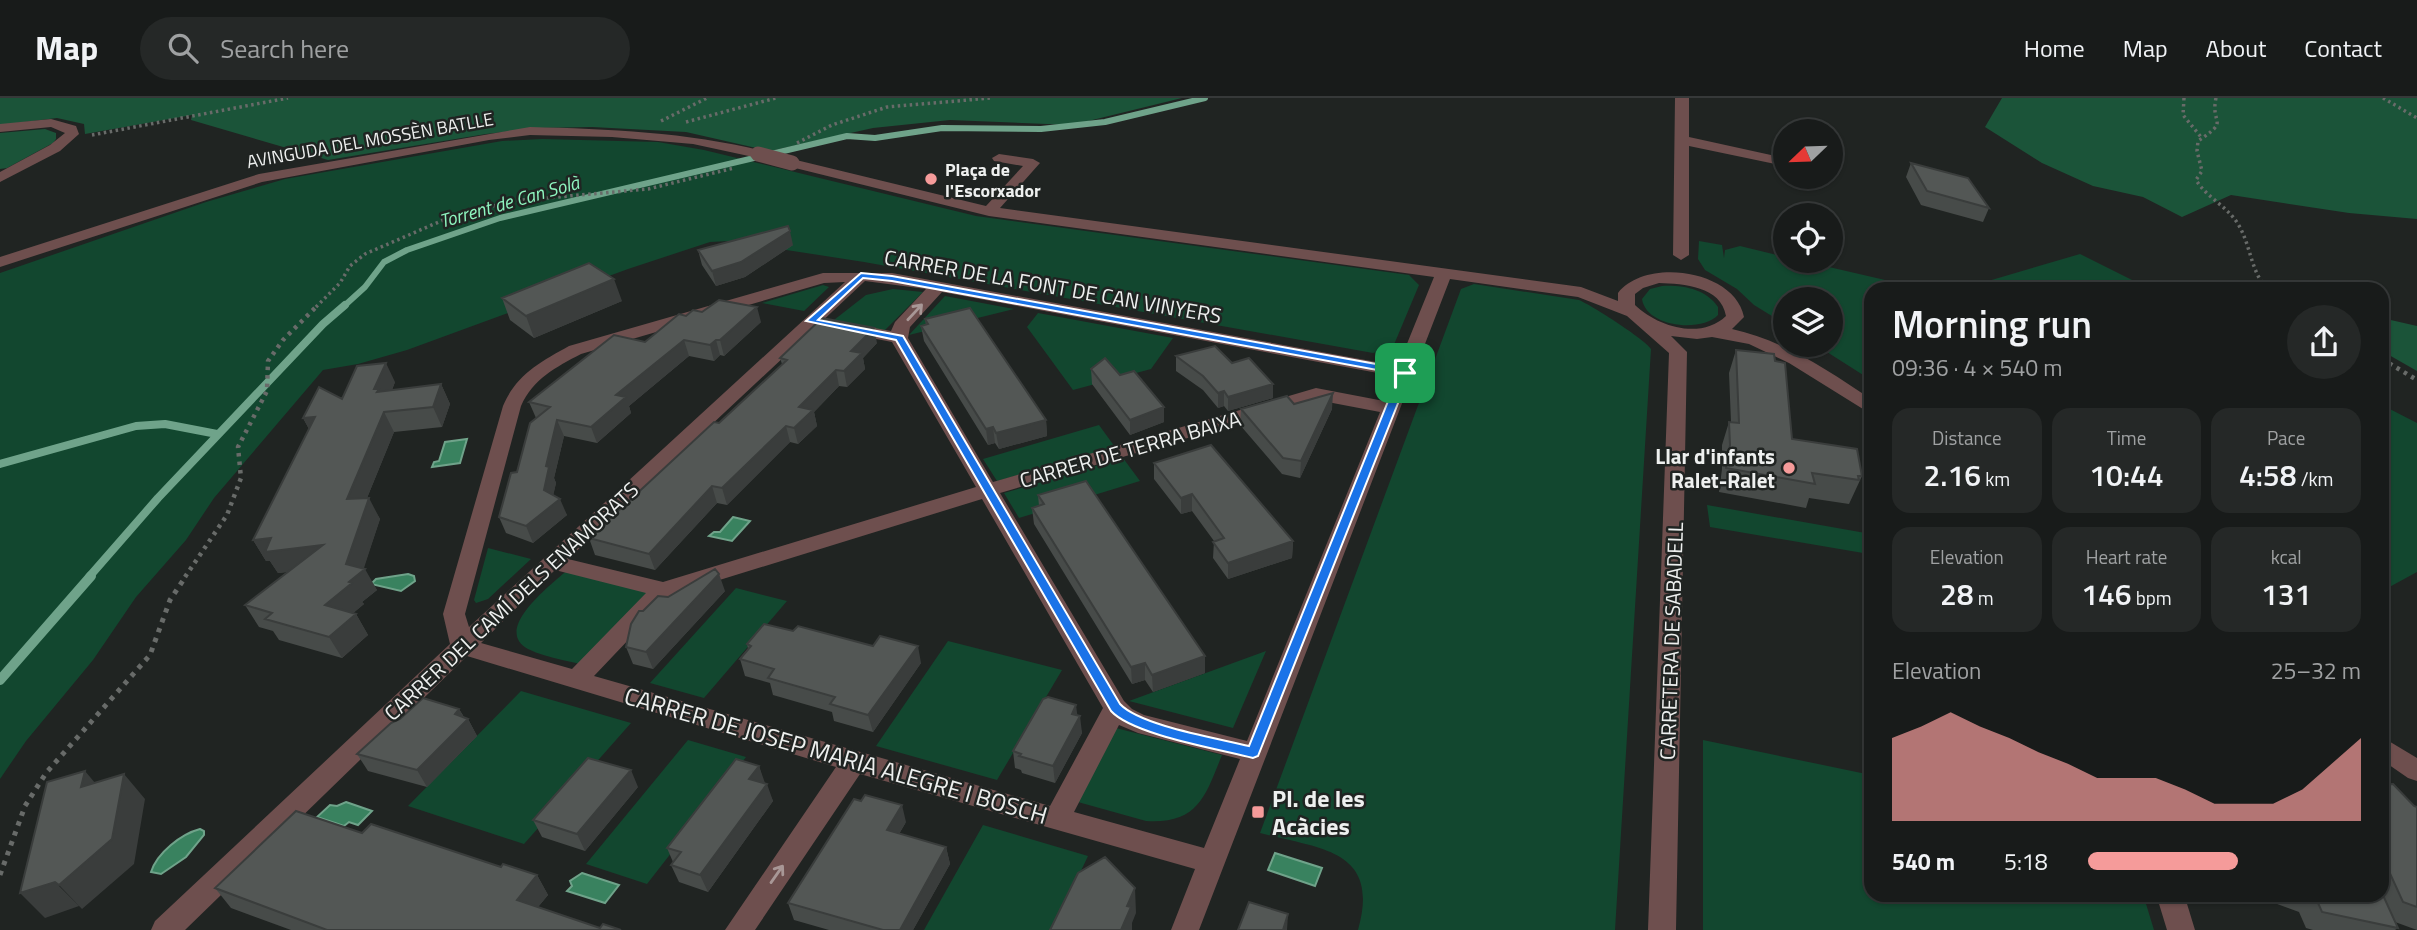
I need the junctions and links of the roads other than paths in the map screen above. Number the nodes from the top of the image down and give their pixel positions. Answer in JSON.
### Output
{"nodes":[{"id":1,"x":1682,"y":98,"type":"edge"},
{"id":2,"x":0,"y":128,"type":"edge"},
{"id":3,"x":1682,"y":140,"type":"junction"},
{"id":4,"x":999,"y":158,"type":"dead end"},
{"id":5,"x":1773,"y":159,"type":"edge"},
{"id":6,"x":0,"y":178,"type":"edge"},
{"id":7,"x":989,"y":211,"type":"junction"},
{"id":8,"x":1681,"y":255,"type":"junction"},
{"id":9,"x":0,"y":262,"type":"edge"},
{"id":10,"x":1444,"y":274,"type":"junction"},
{"id":11,"x":861,"y":276,"type":"junction"},
{"id":12,"x":1658,"y":278,"type":"junction"},
{"id":13,"x":1637,"y":284,"type":"junction"},
{"id":14,"x":937,"y":287,"type":"junction"},
{"id":15,"x":1713,"y":289,"type":"junction"},
{"id":16,"x":1581,"y":292,"type":"junction"},
{"id":17,"x":1735,"y":310,"type":"junction"},
{"id":18,"x":1639,"y":317,"type":"junction"},
{"id":19,"x":811,"y":321,"type":"junction"},
{"id":20,"x":1705,"y":333,"type":"junction"},
{"id":21,"x":899,"y":338,"type":"junction"},
{"id":22,"x":1773,"y":338,"type":"edge"},
{"id":23,"x":1773,"y":343,"type":"edge"},
{"id":24,"x":1678,"y":352,"type":"junction"},
{"id":25,"x":1800,"y":357,"type":"edge"},
{"id":26,"x":1330,"y":359,"type":"junction"},
{"id":27,"x":1405,"y":373,"type":"junction"},
{"id":28,"x":1316,"y":394,"type":"junction"},
{"id":29,"x":1864,"y":403,"type":"edge"},
{"id":30,"x":1391,"y":408,"type":"junction"},
{"id":31,"x":988,"y":490,"type":"junction"},
{"id":32,"x":551,"y":562,"type":"junction"},
{"id":33,"x":663,"y":590,"type":"junction"},
{"id":34,"x":462,"y":646,"type":"junction"},
{"id":35,"x":576,"y":680,"type":"junction"},
{"id":36,"x":1115,"y":708,"type":"junction"},
{"id":37,"x":1253,"y":752,"type":"junction"},
{"id":38,"x":2389,"y":752,"type":"edge"},
{"id":39,"x":854,"y":762,"type":"junction"},
{"id":40,"x":2417,"y":771,"type":"edge"},
{"id":41,"x":1057,"y":819,"type":"junction"},
{"id":42,"x":1212,"y":862,"type":"junction"},
{"id":43,"x":2172,"y":902,"type":"edge"},
{"id":44,"x":164,"y":930,"type":"edge"},
{"id":45,"x":739,"y":930,"type":"edge"},
{"id":46,"x":1185,"y":930,"type":"edge"},
{"id":47,"x":1662,"y":930,"type":"edge"},
{"id":48,"x":2181,"y":930,"type":"edge"}],
"edges":[{"from":1,"to":3,"type":"street"},
{"from":2,"to":6,"type":"street"},
{"from":3,"to":5,"type":"street"},
{"from":3,"to":8,"type":"street"},
{"from":4,"to":7,"type":"street"},
{"from":7,"to":9,"type":"street","name":"AVINGUDA DEL MOSSÈN BATLLE","bridge":true},
{"from":7,"to":10,"type":"street","name":"AVINGUDA DEL MOSSÈN BATLLE"},
{"from":8,"to":12,"type":"street"},
{"from":8,"to":15,"type":"street"},
{"from":10,"to":16,"type":"street","name":"AVINGUDA DEL MOSSÈN BATLLE"},
{"from":10,"to":27,"type":"street"},
{"from":11,"to":14,"type":"street","name":"CARRER DE LA FONT DE CAN VINYERS"},
{"from":11,"to":19,"type":"street","name":"CARRER DEL CAMÍ DELS ENAMORATS"},
{"from":11,"to":34,"type":"street","name":"CARRER DE LA FONT DE CAN VINYERS"},
{"from":12,"to":13,"type":"street"},
{"from":12,"to":15,"type":"street"},
{"from":13,"to":16,"type":"street"},
{"from":13,"to":18,"type":"street"},
{"from":21,"to":14,"type":"street","one_way":true},
{"from":14,"to":26,"type":"street","name":"CARRER DE LA FONT DE CAN VINYERS"},
{"from":15,"to":17,"type":"street"},
{"from":16,"to":18,"type":"street"},
{"from":17,"to":20,"type":"street"},
{"from":17,"to":22,"type":"street"},
{"from":18,"to":20,"type":"street"},
{"from":18,"to":24,"type":"street"},
{"from":19,"to":21,"type":"street"},
{"from":19,"to":32,"type":"street","name":"CARRER DEL CAMÍ DELS ENAMORATS"},
{"from":20,"to":23,"type":"street"},
{"from":20,"to":24,"type":"street"},
{"from":21,"to":31,"type":"street"},
{"from":24,"to":47,"type":"street","name":"CARRETERA DE SABADELL"},
{"from":25,"to":29,"type":"street"},
{"from":26,"to":27,"type":"street","name":"CARRER DE LA FONT DE CAN VINYERS"},
{"from":26,"to":28,"type":"street"},
{"from":27,"to":30,"type":"street"},
{"from":28,"to":30,"type":"street","name":"CARRER DE TERRA BAIXA"},
{"from":28,"to":31,"type":"street","name":"CARRER DE TERRA BAIXA"},
{"from":30,"to":37,"type":"street"},
{"from":31,"to":33,"type":"street","name":"CARRER DE TERRA BAIXA"},
{"from":31,"to":36,"type":"street"},
{"from":32,"to":33,"type":"street"},
{"from":32,"to":34,"type":"street","name":"CARRER DEL CAMÍ DELS ENAMORATS"},
{"from":33,"to":35,"type":"street","name":"CARRER DE TERRA BAIXA"},
{"from":34,"to":35,"type":"street","name":"CARRER DE JOSEP MARIA ALEGRE I BOSCH"},
{"from":34,"to":44,"type":"street","name":"CARRER DEL CAMÍ DELS ENAMORATS"},
{"from":35,"to":39,"type":"street","name":"CARRER DE JOSEP MARIA ALEGRE I BOSCH"},
{"from":36,"to":37,"type":"street"},
{"from":36,"to":41,"type":"street"},
{"from":37,"to":42,"type":"street"},
{"from":38,"to":40,"type":"street"},
{"from":39,"to":41,"type":"street","name":"CARRER DE JOSEP MARIA ALEGRE I BOSCH"},
{"from":45,"to":39,"type":"street","one_way":true},
{"from":41,"to":42,"type":"street","name":"CARRER DE JOSEP MARIA ALEGRE I BOSCH"},
{"from":42,"to":46,"type":"street"},
{"from":43,"to":48,"type":"street"}]}
